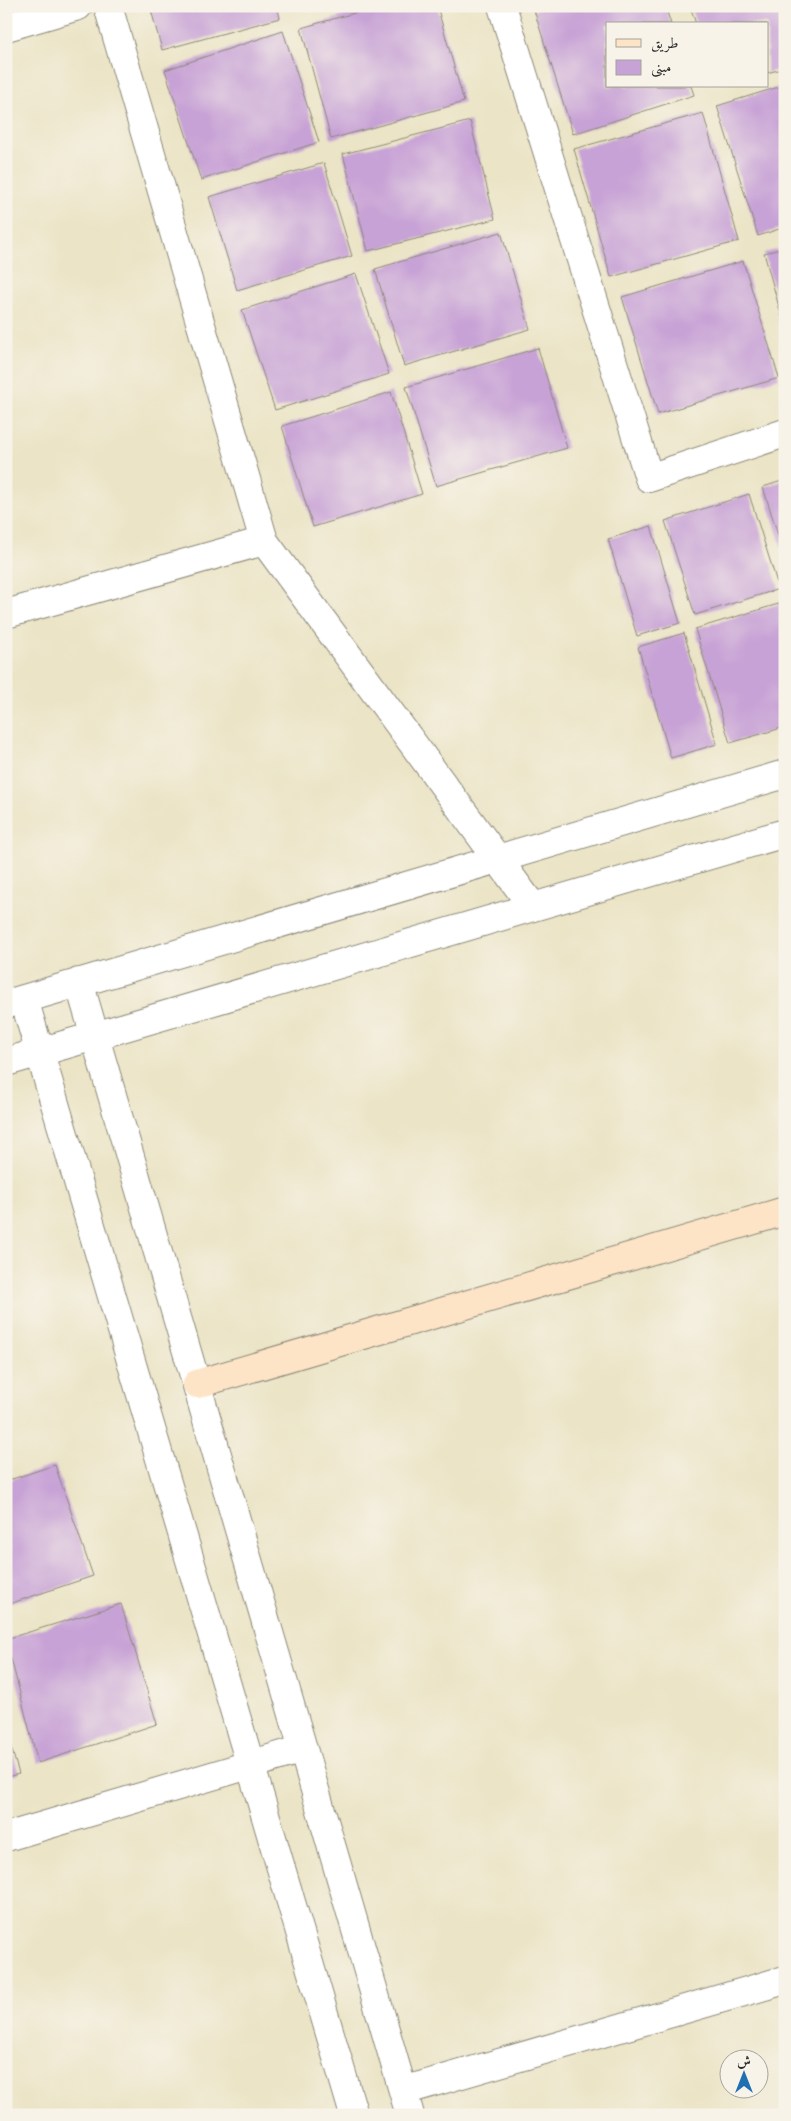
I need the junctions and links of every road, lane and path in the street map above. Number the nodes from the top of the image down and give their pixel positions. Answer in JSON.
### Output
{"nodes":[{"id":1,"x":78,"y":6,"type":"edge"},
{"id":2,"x":108,"y":6,"type":"edge"},
{"id":3,"x":502,"y":6,"type":"edge"},
{"id":4,"x":6,"y":28,"type":"edge"},
{"id":5,"x":785,"y":433,"type":"edge"},
{"id":6,"x":264,"y":541,"type":"junction"},
{"id":7,"x":6,"y":614,"type":"edge"},
{"id":8,"x":785,"y":774,"type":"edge"},
{"id":9,"x":785,"y":833,"type":"edge"},
{"id":10,"x":497,"y":859,"type":"junction"},
{"id":11,"x":533,"y":907,"type":"junction"},
{"id":12,"x":79,"y":982,"type":"junction"},
{"id":13,"x":15,"y":1001,"type":"edge"},
{"id":14,"x":95,"y":1036,"type":"junction"},
{"id":15,"x":40,"y":1052,"type":"junction"},
{"id":16,"x":6,"y":1062,"type":"edge"},
{"id":17,"x":785,"y":1210,"type":"edge"},
{"id":18,"x":196,"y":1384,"type":"junction"},
{"id":19,"x":303,"y":1749,"type":"junction"},
{"id":20,"x":250,"y":1765,"type":"junction"},
{"id":21,"x":6,"y":1837,"type":"edge"},
{"id":22,"x":785,"y":1980,"type":"edge"},
{"id":23,"x":407,"y":2103,"type":"edge"},
{"id":24,"x":354,"y":2115,"type":"edge"}],
"edges":[{"from":1,"to":4,"type":"street"},
{"from":2,"to":6,"type":"street"},
{"from":3,"to":5,"type":"street"},
{"from":6,"to":7,"type":"street"},
{"from":6,"to":10,"type":"street"},
{"from":8,"to":10,"type":"street"},
{"from":9,"to":11,"type":"street"},
{"from":10,"to":11,"type":"street"},
{"from":10,"to":12,"type":"street"},
{"from":11,"to":14,"type":"street"},
{"from":12,"to":13,"type":"street"},
{"from":12,"to":14,"type":"street"},
{"from":13,"to":15,"type":"street"},
{"from":14,"to":15,"type":"street"},
{"from":14,"to":18,"type":"street"},
{"from":15,"to":16,"type":"street"},
{"from":15,"to":20,"type":"street"},
{"from":17,"to":18,"type":"main road"},
{"from":18,"to":19,"type":"street"},
{"from":19,"to":20,"type":"street"},
{"from":19,"to":23,"type":"street"},
{"from":20,"to":21,"type":"street"},
{"from":20,"to":24,"type":"street"},
{"from":22,"to":23,"type":"street"}]}
